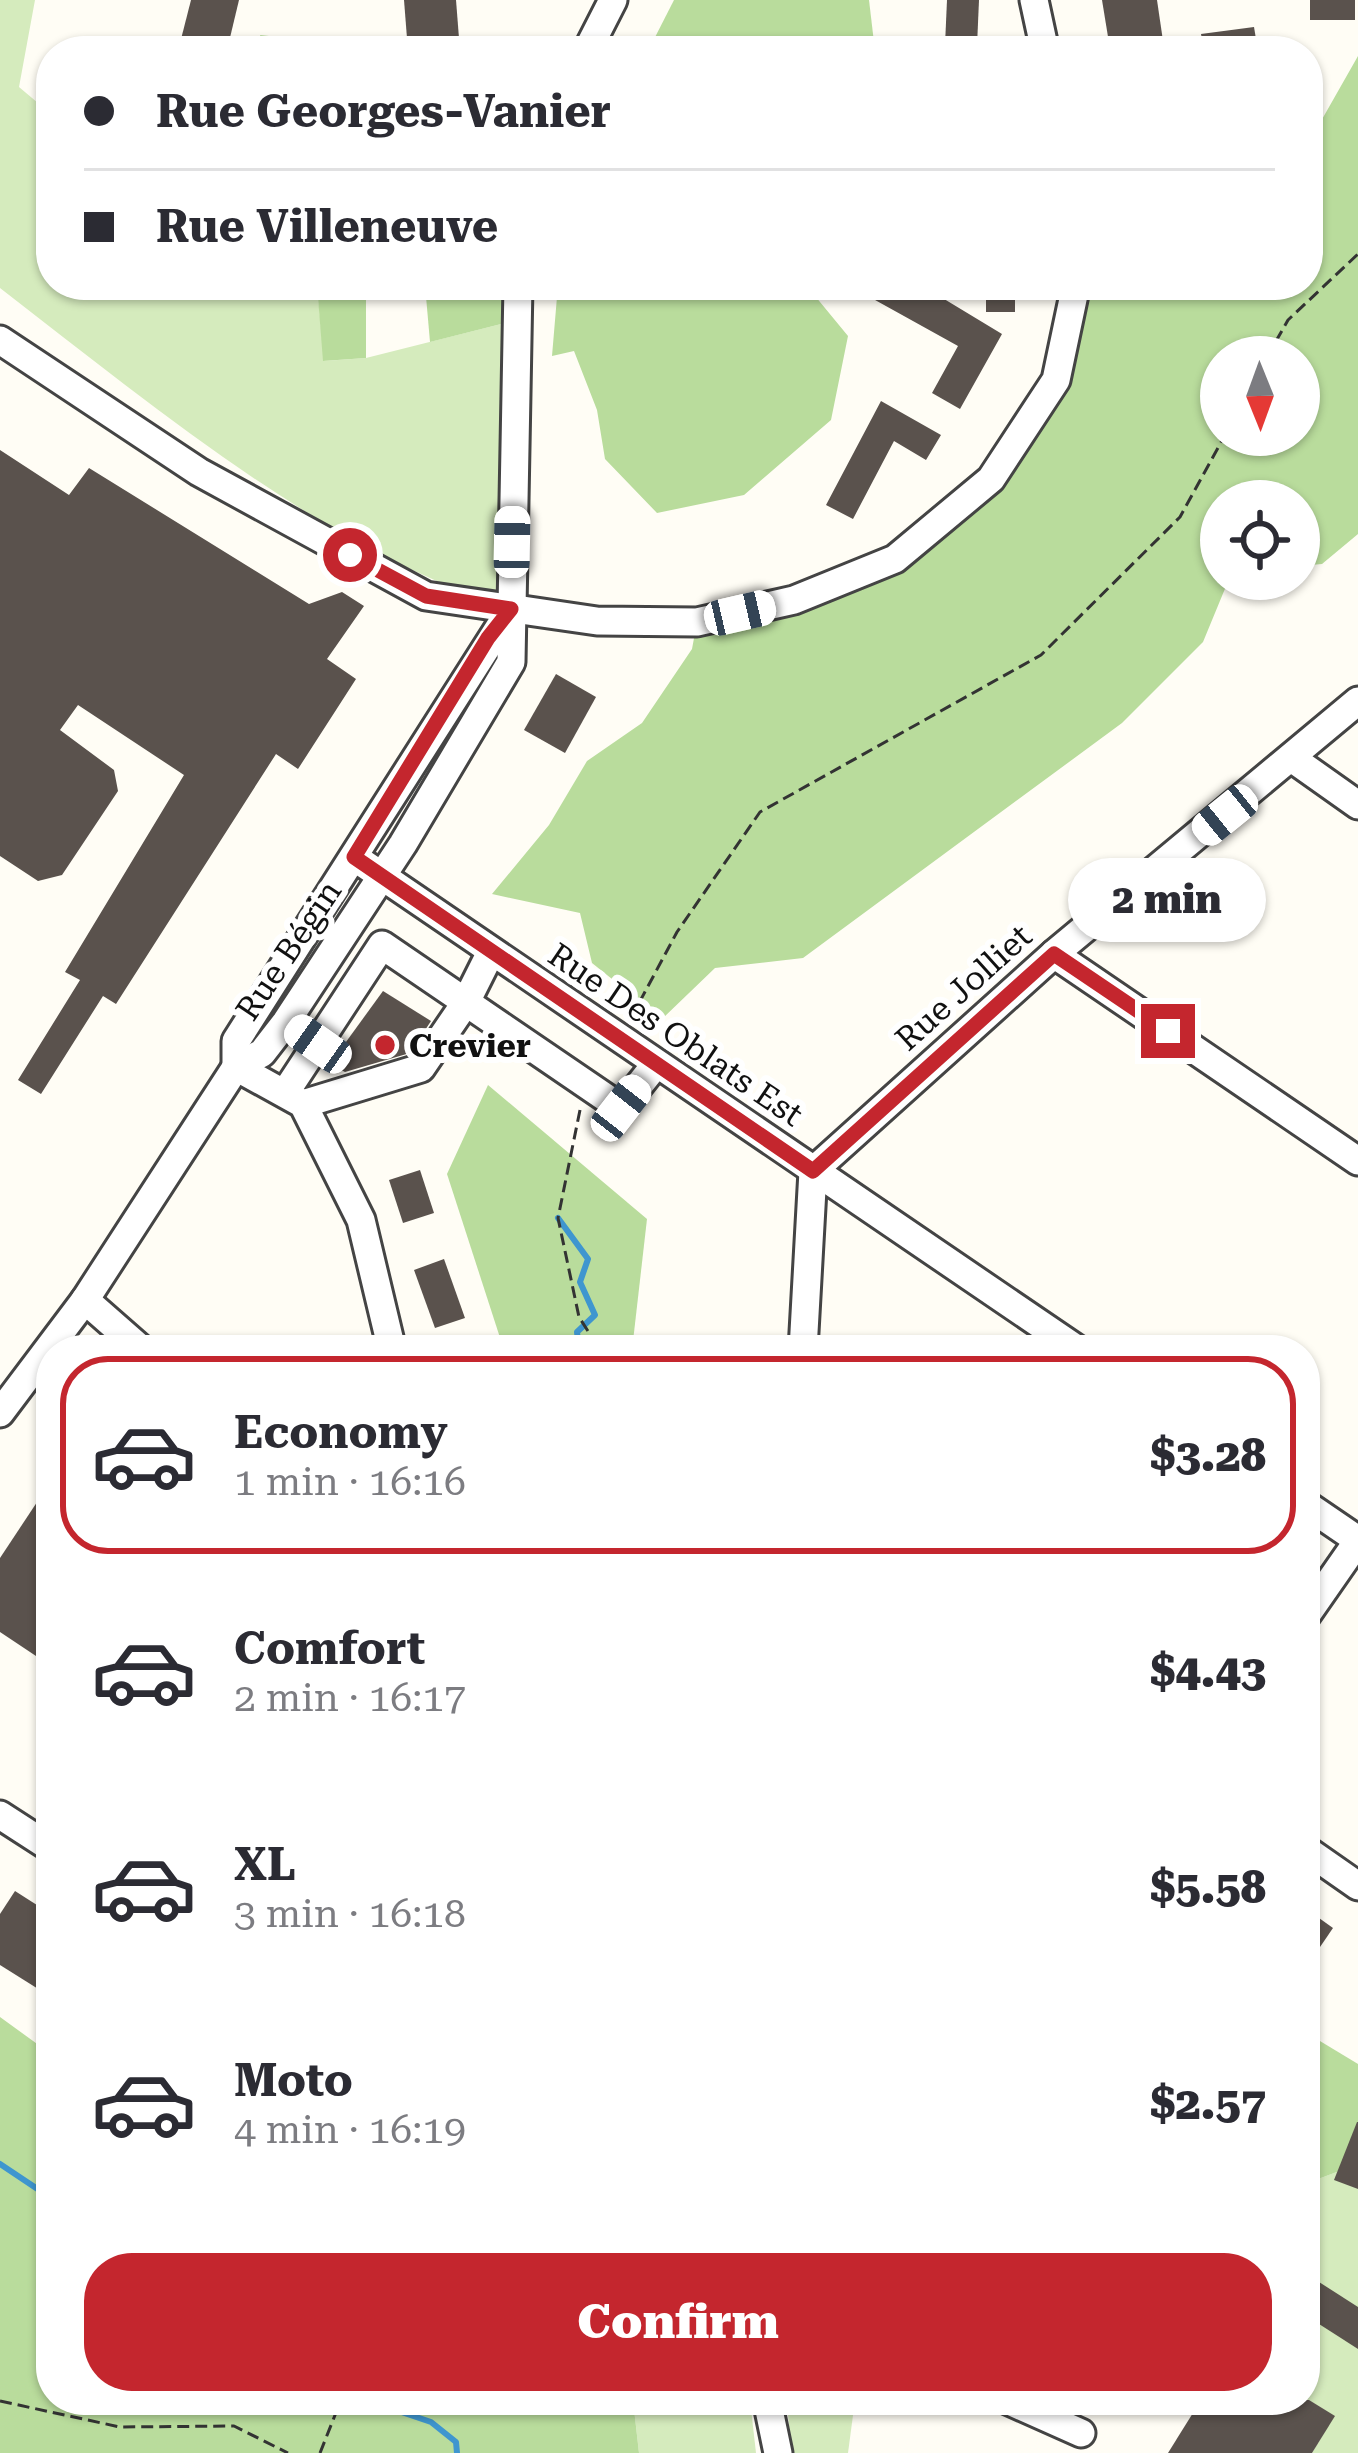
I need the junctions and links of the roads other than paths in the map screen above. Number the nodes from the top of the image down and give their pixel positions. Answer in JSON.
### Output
{"nodes":[{"id":1,"x":613,"y":0,"type":"edge"},
{"id":2,"x":1034,"y":0,"type":"edge"},
{"id":3,"x":595,"y":36,"type":"edge"},
{"id":4,"x":1042,"y":36,"type":"edge"},
{"id":5,"x":518,"y":300,"type":"edge"},
{"id":6,"x":1073,"y":300,"type":"edge"},
{"id":7,"x":0,"y":340,"type":"edge"},
{"id":8,"x":511,"y":609,"type":"junction"},
{"id":9,"x":1358,"y":701,"type":"edge"},
{"id":10,"x":1293,"y":759,"type":"junction"},
{"id":11,"x":1358,"y":805,"type":"edge"},
{"id":12,"x":354,"y":857,"type":"junction"},
{"id":13,"x":381,"y":877,"type":"junction"},
{"id":14,"x":491,"y":952,"type":"junction"},
{"id":15,"x":1054,"y":954,"type":"junction"},
{"id":16,"x":323,"y":964,"type":"junction"},
{"id":17,"x":356,"y":986,"type":"junction"},
{"id":18,"x":466,"y":1003,"type":"junction"},
{"id":19,"x":286,"y":1022,"type":"junction"},
{"id":20,"x":318,"y":1044,"type":"junction"},
{"id":21,"x":656,"y":1064,"type":"junction"},
{"id":22,"x":236,"y":1067,"type":"junction"},
{"id":23,"x":294,"y":1099,"type":"junction"},
{"id":24,"x":1358,"y":1161,"type":"edge"},
{"id":25,"x":813,"y":1171,"type":"junction"},
{"id":26,"x":85,"y":1300,"type":"junction"},
{"id":27,"x":59,"y":1335,"type":"edge"},
{"id":28,"x":125,"y":1335,"type":"edge"},
{"id":29,"x":388,"y":1335,"type":"edge"},
{"id":30,"x":804,"y":1335,"type":"edge"},
{"id":31,"x":1056,"y":1335,"type":"edge"},
{"id":32,"x":36,"y":1365,"type":"edge"},
{"id":33,"x":0,"y":1413,"type":"edge"},
{"id":34,"x":1320,"y":1514,"type":"edge"},
{"id":35,"x":1358,"y":1540,"type":"edge"},
{"id":36,"x":1320,"y":1595,"type":"edge"},
{"id":37,"x":0,"y":1815,"type":"edge"},
{"id":38,"x":36,"y":1838,"type":"edge"},
{"id":39,"x":1320,"y":1859,"type":"edge"},
{"id":40,"x":1358,"y":1886,"type":"edge"},
{"id":41,"x":769,"y":2415,"type":"edge"},
{"id":42,"x":1040,"y":2415,"type":"edge"},
{"id":43,"x":1082,"y":2434,"type":"dead end"},
{"id":44,"x":778,"y":2453,"type":"edge"}],
"edges":[{"from":1,"to":3,"type":"street"},
{"from":2,"to":4,"type":"street"},
{"from":5,"to":8,"type":"street","name":"Rue Bégin"},
{"from":6,"to":8,"type":"street"},
{"from":7,"to":8,"type":"street"},
{"from":8,"to":12,"type":"street","name":"Rue Bégin"},
{"from":8,"to":13,"type":"street","name":"Rue Bégin"},
{"from":9,"to":10,"type":"street","name":"Rue Jolliet"},
{"from":10,"to":11,"type":"street"},
{"from":10,"to":15,"type":"street","name":"Rue Jolliet"},
{"from":12,"to":13,"type":"street","name":"Rue Des Oblats Est"},
{"from":12,"to":22,"type":"street","name":"Rue Bégin"},
{"from":13,"to":14,"type":"street","name":"Rue Des Oblats Est"},
{"from":13,"to":16,"type":"street","name":"Rue Bégin"},
{"from":14,"to":18,"type":"street"},
{"from":14,"to":21,"type":"street","name":"Rue Des Oblats Est"},
{"from":15,"to":24,"type":"street"},
{"from":15,"to":25,"type":"street","name":"Rue Jolliet"},
{"from":16,"to":17,"type":"street"},
{"from":16,"to":19,"type":"street","name":"Rue Bégin"},
{"from":17,"to":18,"type":"street"},
{"from":17,"to":20,"type":"street"},
{"from":18,"to":21,"type":"street"},
{"from":18,"to":23,"type":"street"},
{"from":19,"to":20,"type":"street"},
{"from":19,"to":22,"type":"street","name":"Rue Bégin"},
{"from":20,"to":23,"type":"street"},
{"from":21,"to":25,"type":"street","name":"Rue Des Oblats Est"},
{"from":22,"to":23,"type":"street"},
{"from":22,"to":26,"type":"street","name":"Rue Bégin"},
{"from":23,"to":29,"type":"street"},
{"from":25,"to":30,"type":"street"},
{"from":25,"to":31,"type":"street","name":"Rue Des Oblats Est"},
{"from":26,"to":27,"type":"street","name":"Rue Bégin"},
{"from":26,"to":28,"type":"street"},
{"from":32,"to":33,"type":"street","name":"Rue Bégin"},
{"from":34,"to":35,"type":"street"},
{"from":35,"to":36,"type":"street"},
{"from":37,"to":38,"type":"street"},
{"from":39,"to":40,"type":"street"},
{"from":41,"to":44,"type":"street"},
{"from":42,"to":43,"type":"street"}]}
